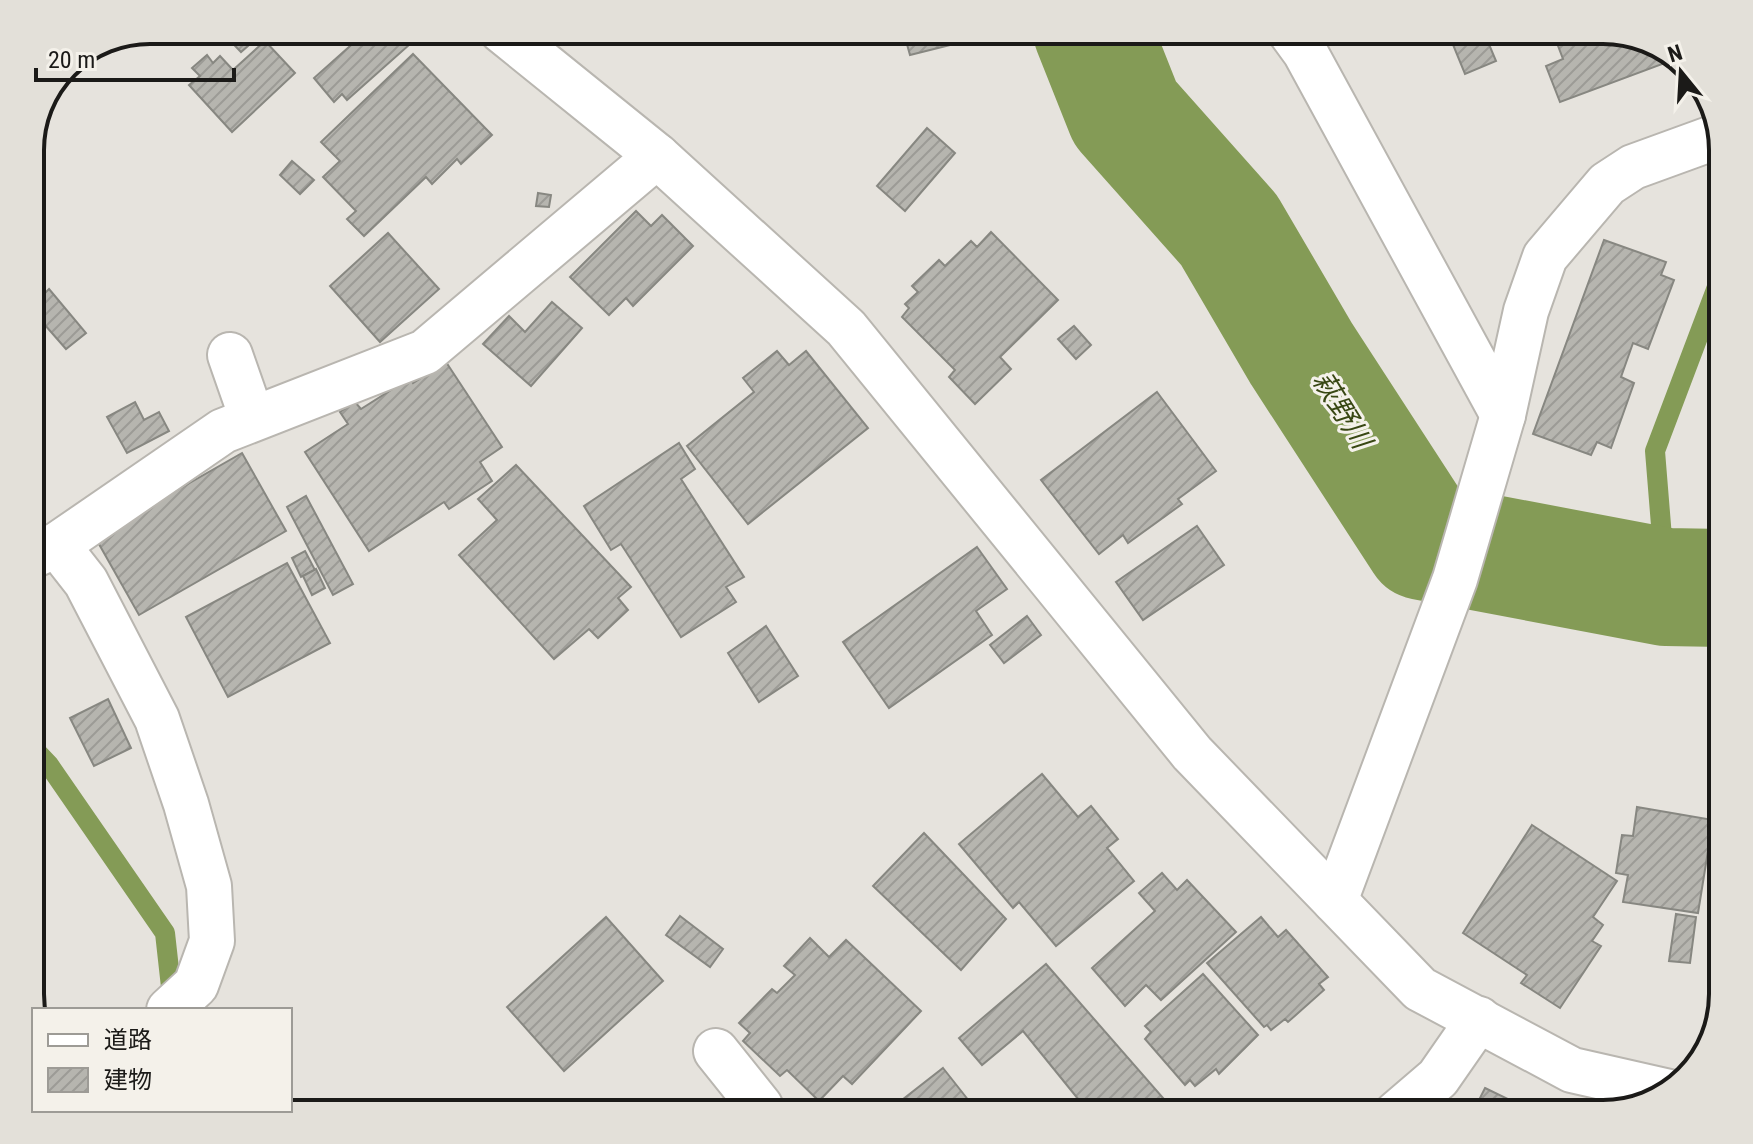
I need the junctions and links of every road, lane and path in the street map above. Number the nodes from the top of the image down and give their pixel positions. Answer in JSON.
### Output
{"nodes":[{"id":1,"x":518,"y":44,"type":"edge"},
{"id":2,"x":1299,"y":44,"type":"edge"},
{"id":3,"x":1708,"y":140,"type":"edge"},
{"id":4,"x":657,"y":156,"type":"junction"},
{"id":5,"x":230,"y":355,"type":"dead end"},
{"id":6,"x":1503,"y":415,"type":"junction"},
{"id":7,"x":252,"y":418,"type":"junction"},
{"id":8,"x":44,"y":550,"type":"edge"},
{"id":9,"x":44,"y":552,"type":"edge"},
{"id":10,"x":1335,"y":901,"type":"junction"},
{"id":11,"x":182,"y":997,"type":"edge"},
{"id":12,"x":1479,"y":1019,"type":"junction"},
{"id":13,"x":716,"y":1051,"type":"dead end"},
{"id":14,"x":1652,"y":1088,"type":"edge"},
{"id":15,"x":758,"y":1100,"type":"edge"},
{"id":16,"x":1412,"y":1100,"type":"edge"}],
"edges":[{"from":1,"to":4,"type":"street"},
{"from":2,"to":6,"type":"street"},
{"from":3,"to":6,"type":"street"},
{"from":4,"to":7,"type":"street"},
{"from":4,"to":10,"type":"street"},
{"from":5,"to":7,"type":"street"},
{"from":6,"to":10,"type":"street"},
{"from":7,"to":8,"type":"street"},
{"from":9,"to":11,"type":"street"},
{"from":10,"to":12,"type":"street"},
{"from":12,"to":14,"type":"street"},
{"from":12,"to":16,"type":"street"},
{"from":13,"to":15,"type":"street"}]}
